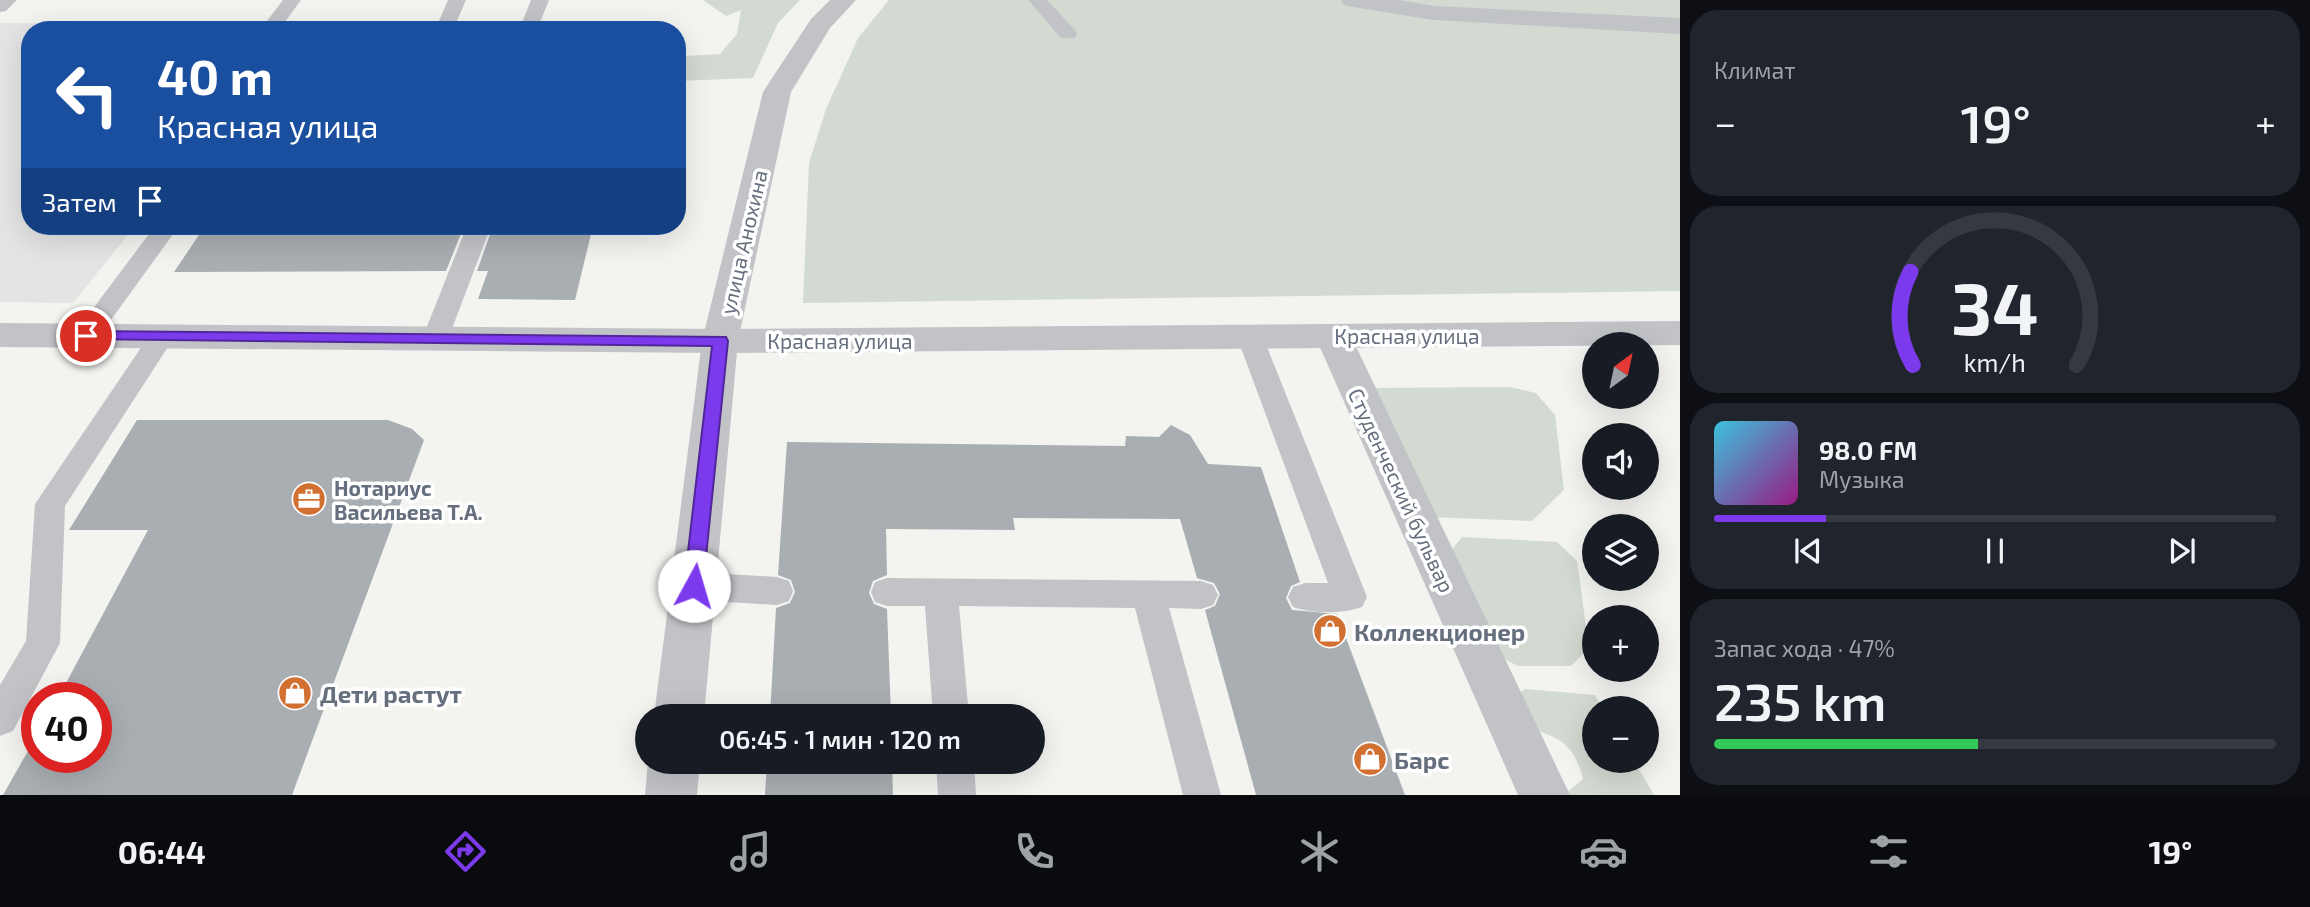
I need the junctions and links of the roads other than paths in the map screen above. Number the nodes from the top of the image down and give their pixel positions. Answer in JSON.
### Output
{"nodes":[{"id":1,"x":9,"y":0,"type":"edge"},
{"id":2,"x":292,"y":0,"type":"edge"},
{"id":3,"x":457,"y":0,"type":"edge"},
{"id":4,"x":540,"y":0,"type":"edge"},
{"id":5,"x":844,"y":0,"type":"edge"},
{"id":6,"x":1037,"y":0,"type":"edge"},
{"id":7,"x":1353,"y":0,"type":"edge"},
{"id":8,"x":0,"y":7,"type":"edge"},
{"id":9,"x":276,"y":21,"type":"edge"},
{"id":10,"x":448,"y":21,"type":"edge"},
{"id":11,"x":532,"y":21,"type":"edge"},
{"id":12,"x":1680,"y":26,"type":"edge"},
{"id":13,"x":1068,"y":34,"type":"dead end"},
{"id":14,"x":160,"y":235,"type":"edge"},
{"id":15,"x":475,"y":235,"type":"edge"},
{"id":16,"x":1680,"y":333,"type":"edge"},
{"id":17,"x":86,"y":336,"type":"junction"},
{"id":18,"x":162,"y":336,"type":"junction"},
{"id":19,"x":1332,"y":336,"type":"junction"},
{"id":20,"x":1250,"y":337,"type":"junction"},
{"id":21,"x":2,"y":338,"type":"edge"},
{"id":22,"x":435,"y":339,"type":"junction"},
{"id":23,"x":720,"y":341,"type":"junction"},
{"id":24,"x":694,"y":586,"type":"junction"},
{"id":25,"x":777,"y":591,"type":"dead end"},
{"id":26,"x":887,"y":592,"type":"dead end"},
{"id":27,"x":941,"y":593,"type":"junction"},
{"id":28,"x":1147,"y":594,"type":"junction"},
{"id":29,"x":1201,"y":595,"type":"dead end"},
{"id":30,"x":1305,"y":597,"type":"dead end"},
{"id":31,"x":680,"y":704,"type":"edge"},
{"id":32,"x":950,"y":704,"type":"edge"},
{"id":33,"x":0,"y":719,"type":"edge"},
{"id":34,"x":673,"y":774,"type":"edge"},
{"id":35,"x":956,"y":774,"type":"edge"},
{"id":36,"x":671,"y":795,"type":"edge"},
{"id":37,"x":957,"y":795,"type":"edge"},
{"id":38,"x":1202,"y":795,"type":"edge"},
{"id":39,"x":1544,"y":795,"type":"edge"}],
"edges":[{"from":1,"to":8,"type":"lane"},
{"from":2,"to":9,"type":"lane"},
{"from":3,"to":10,"type":"lane"},
{"from":4,"to":11,"type":"lane"},
{"from":5,"to":23,"type":"street","name":"улица Анохина"},
{"from":6,"to":13,"type":"lane"},
{"from":7,"to":12,"type":"street"},
{"from":14,"to":17,"type":"lane"},
{"from":15,"to":22,"type":"lane"},
{"from":16,"to":19,"type":"street","name":"Красная улица"},
{"from":17,"to":18,"type":"street","name":"Красная улица"},
{"from":17,"to":21,"type":"street","name":"Красная улица"},
{"from":18,"to":22,"type":"street","name":"Красная улица"},
{"from":18,"to":33,"type":"lane"},
{"from":19,"to":20,"type":"street","name":"Красная улица"},
{"from":19,"to":39,"type":"street","name":"Студенческий бульвар"},
{"from":20,"to":23,"type":"street","name":"Красная улица"},
{"from":20,"to":30,"type":"lane"},
{"from":22,"to":23,"type":"street","name":"Красная улица"},
{"from":23,"to":24,"type":"street","name":"улица Анохина"},
{"from":24,"to":25,"type":"lane"},
{"from":24,"to":31,"type":"street","name":"улица Анохина"},
{"from":26,"to":27,"type":"lane"},
{"from":27,"to":28,"type":"lane"},
{"from":27,"to":32,"type":"lane"},
{"from":28,"to":29,"type":"lane"},
{"from":28,"to":38,"type":"lane"},
{"from":34,"to":36,"type":"street"},
{"from":35,"to":37,"type":"lane"}]}
